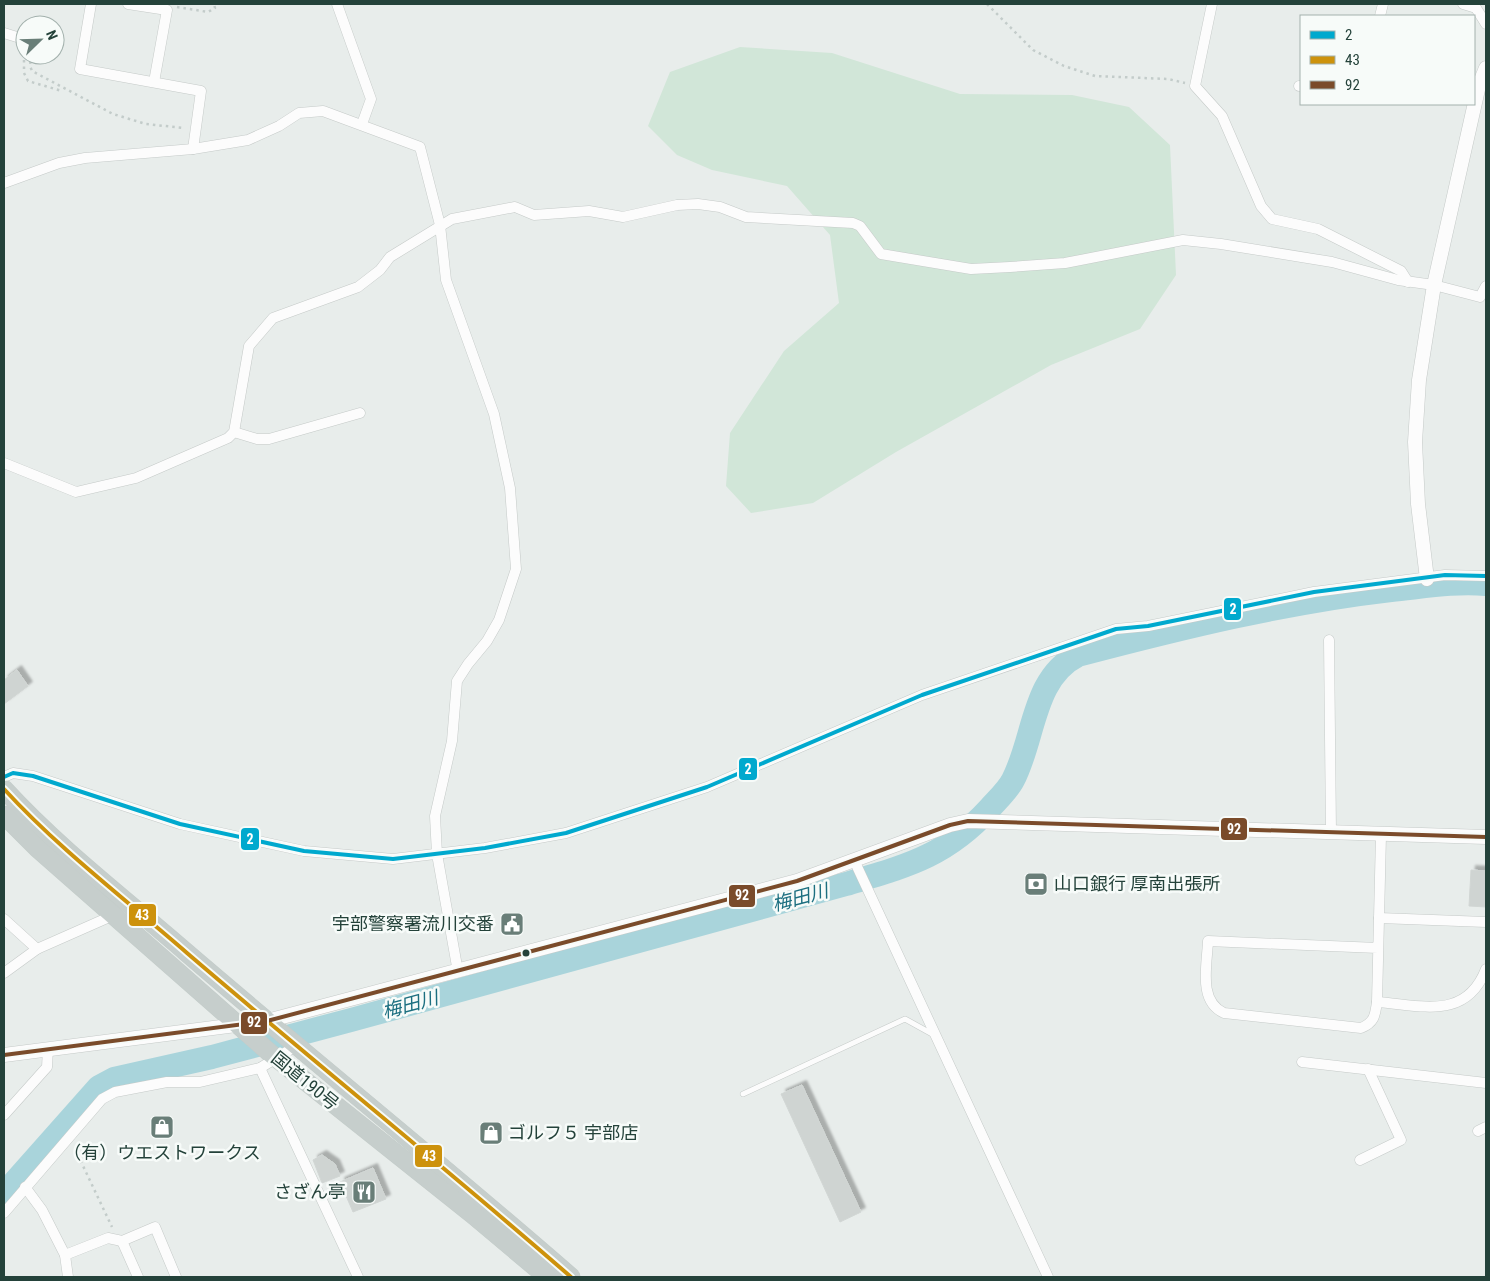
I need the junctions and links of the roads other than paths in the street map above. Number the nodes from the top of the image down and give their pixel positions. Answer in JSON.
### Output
{"nodes":[{"id":1,"x":91,"y":4,"type":"edge"},
{"id":2,"x":128,"y":4,"type":"edge"},
{"id":3,"x":337,"y":4,"type":"edge"},
{"id":4,"x":1212,"y":4,"type":"edge"},
{"id":5,"x":1463,"y":4,"type":"edge"},
{"id":6,"x":1486,"y":24,"type":"edge"},
{"id":7,"x":1486,"y":68,"type":"edge"},
{"id":8,"x":154,"y":82,"type":"junction"},
{"id":9,"x":1475,"y":103,"type":"edge"},
{"id":10,"x":1474,"y":105,"type":"edge"},
{"id":11,"x":362,"y":124,"type":"junction"},
{"id":12,"x":193,"y":149,"type":"junction"},
{"id":13,"x":4,"y":183,"type":"edge"},
{"id":14,"x":440,"y":226,"type":"junction"},
{"id":15,"x":1408,"y":282,"type":"junction"},
{"id":16,"x":1434,"y":285,"type":"junction"},
{"id":17,"x":1486,"y":286,"type":"edge"},
{"id":18,"x":360,"y":412,"type":"dead end"},
{"id":19,"x":234,"y":432,"type":"junction"},
{"id":20,"x":4,"y":463,"type":"edge"},
{"id":21,"x":1486,"y":576,"type":"edge"},
{"id":22,"x":1427,"y":579,"type":"junction"},
{"id":23,"x":1328,"y":640,"type":"dead end"},
{"id":24,"x":4,"y":777,"type":"edge"},
{"id":25,"x":4,"y":788,"type":"edge"},
{"id":26,"x":4,"y":815,"type":"edge"},
{"id":27,"x":1331,"y":833,"type":"junction"},
{"id":28,"x":1381,"y":835,"type":"junction"},
{"id":29,"x":1486,"y":837,"type":"edge"},
{"id":30,"x":437,"y":854,"type":"junction"},
{"id":31,"x":854,"y":860,"type":"junction"},
{"id":32,"x":114,"y":915,"type":"junction"},
{"id":33,"x":1379,"y":918,"type":"junction"},
{"id":34,"x":4,"y":919,"type":"edge"},
{"id":35,"x":1486,"y":922,"type":"edge"},
{"id":36,"x":1378,"y":948,"type":"junction"},
{"id":37,"x":37,"y":950,"type":"junction"},
{"id":38,"x":1486,"y":969,"type":"edge"},
{"id":39,"x":458,"y":972,"type":"junction"},
{"id":40,"x":4,"y":973,"type":"edge"},
{"id":41,"x":1377,"y":1002,"type":"junction"},
{"id":42,"x":270,"y":1024,"type":"junction"},
{"id":43,"x":244,"y":1030,"type":"junction"},
{"id":44,"x":936,"y":1036,"type":"junction"},
{"id":45,"x":295,"y":1044,"type":"junction"},
{"id":46,"x":48,"y":1049,"type":"junction"},
{"id":47,"x":4,"y":1055,"type":"edge"},
{"id":48,"x":273,"y":1055,"type":"junction"},
{"id":49,"x":1302,"y":1062,"type":"dead end"},
{"id":50,"x":260,"y":1068,"type":"junction"},
{"id":51,"x":1368,"y":1070,"type":"junction"},
{"id":52,"x":1486,"y":1083,"type":"edge"},
{"id":53,"x":743,"y":1094,"type":"dead end"},
{"id":54,"x":4,"y":1115,"type":"edge"},
{"id":55,"x":1360,"y":1160,"type":"dead end"},
{"id":56,"x":25,"y":1187,"type":"junction"},
{"id":57,"x":4,"y":1212,"type":"edge"},
{"id":58,"x":119,"y":1240,"type":"junction"},
{"id":59,"x":66,"y":1255,"type":"junction"},
{"id":60,"x":68,"y":1277,"type":"edge"},
{"id":61,"x":138,"y":1277,"type":"edge"},
{"id":62,"x":176,"y":1277,"type":"edge"},
{"id":63,"x":358,"y":1277,"type":"edge"},
{"id":64,"x":548,"y":1277,"type":"edge"},
{"id":65,"x":571,"y":1277,"type":"edge"},
{"id":66,"x":1048,"y":1277,"type":"edge"}],
"edges":[{"from":1,"to":8,"type":"street"},
{"from":2,"to":8,"type":"street"},
{"from":3,"to":11,"type":"street"},
{"from":4,"to":15,"type":"street"},
{"from":5,"to":6,"type":"street"},
{"from":7,"to":9,"type":"street"},
{"from":8,"to":12,"type":"street"},
{"from":10,"to":16,"type":"street"},
{"from":11,"to":12,"type":"street"},
{"from":11,"to":14,"type":"street"},
{"from":12,"to":13,"type":"street"},
{"from":14,"to":15,"type":"street"},
{"from":14,"to":19,"type":"street"},
{"from":14,"to":30,"type":"street"},
{"from":15,"to":16,"type":"street"},
{"from":16,"to":17,"type":"street"},
{"from":16,"to":22,"type":"street"},
{"from":18,"to":19,"type":"street"},
{"from":19,"to":20,"type":"street"},
{"from":21,"to":22,"type":"street"},
{"from":22,"to":30,"type":"street"},
{"from":23,"to":27,"type":"street"},
{"from":24,"to":30,"type":"street"},
{"from":25,"to":42,"type":"highway","name":"国道190号"},
{"from":26,"to":32,"type":"highway","name":"国道190号"},
{"from":27,"to":28,"type":"street"},
{"from":27,"to":31,"type":"street"},
{"from":28,"to":29,"type":"street"},
{"from":28,"to":33,"type":"street"},
{"from":30,"to":39,"type":"street"},
{"from":31,"to":39,"type":"street"},
{"from":31,"to":44,"type":"street"},
{"from":32,"to":37,"type":"street"},
{"from":32,"to":43,"type":"highway","name":"国道190号"},
{"from":33,"to":35,"type":"street"},
{"from":33,"to":36,"type":"street"},
{"from":34,"to":37,"type":"street"},
{"from":36,"to":41,"type":"street"},
{"from":36,"to":41,"type":"street"},
{"from":37,"to":40,"type":"street"},
{"from":38,"to":41,"type":"street"},
{"from":39,"to":42,"type":"street"},
{"from":42,"to":43,"type":"street"},
{"from":42,"to":45,"type":"highway","name":"国道190号"},
{"from":43,"to":46,"type":"street"},
{"from":43,"to":48,"type":"highway","name":"国道190号"},
{"from":44,"to":53,"type":"lane"},
{"from":44,"to":66,"type":"street"},
{"from":45,"to":48,"type":"street"},
{"from":45,"to":65,"type":"highway","name":"国道190号"},
{"from":46,"to":47,"type":"street"},
{"from":46,"to":54,"type":"street"},
{"from":48,"to":50,"type":"street"},
{"from":48,"to":64,"type":"highway","name":"国道190号"},
{"from":49,"to":51,"type":"street"},
{"from":50,"to":56,"type":"street"},
{"from":50,"to":63,"type":"street"},
{"from":51,"to":52,"type":"street"},
{"from":51,"to":55,"type":"street"},
{"from":56,"to":57,"type":"street"},
{"from":56,"to":59,"type":"street"},
{"from":58,"to":59,"type":"street"},
{"from":58,"to":61,"type":"street"},
{"from":58,"to":62,"type":"street"},
{"from":59,"to":60,"type":"street"}]}
